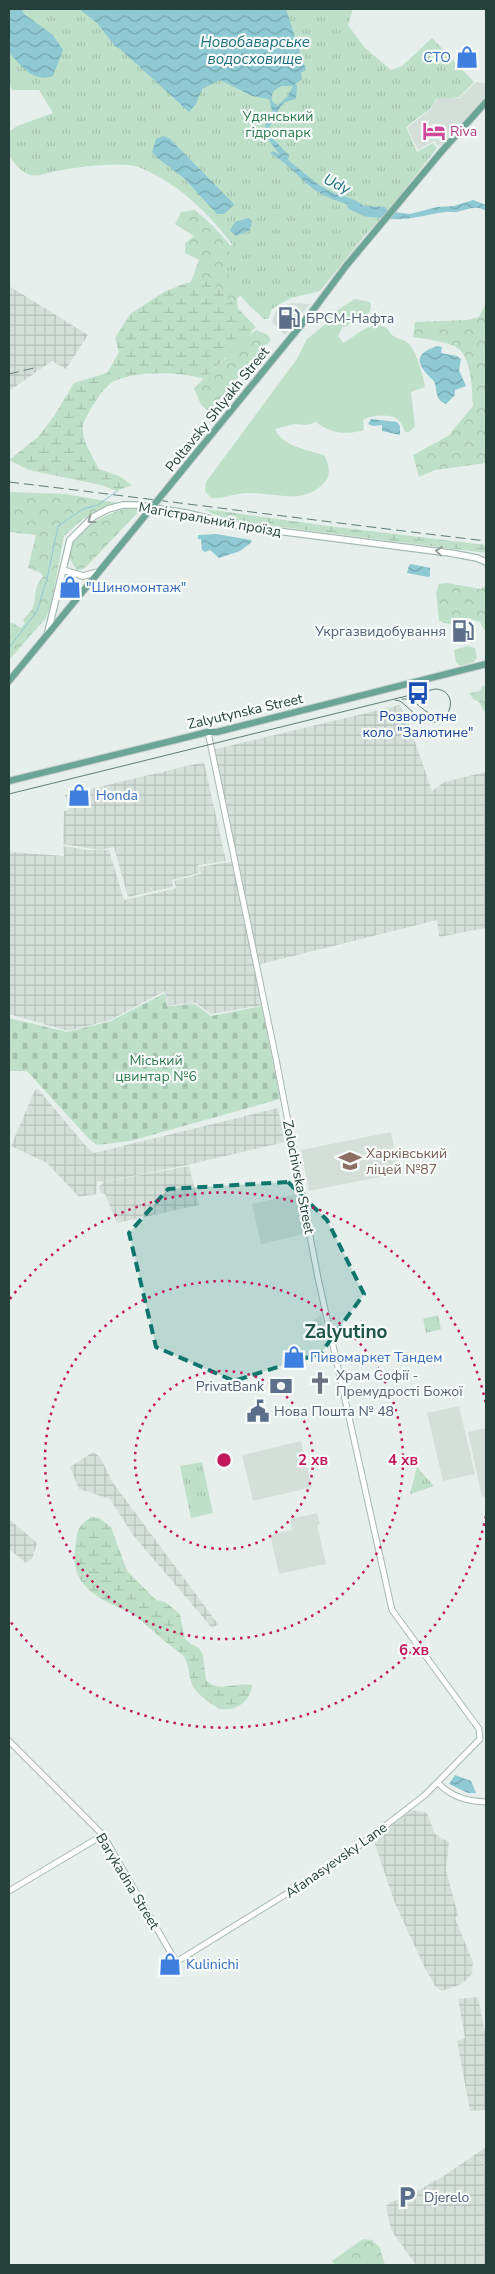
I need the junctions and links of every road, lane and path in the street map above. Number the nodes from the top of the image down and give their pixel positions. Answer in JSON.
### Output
{"nodes":[{"id":1,"x":486,"y":102,"type":"edge"},
{"id":2,"x":486,"y":562,"type":"edge"},
{"id":3,"x":63,"y":570,"type":"junction"},
{"id":4,"x":98,"y":572,"type":"junction"},
{"id":5,"x":47,"y":634,"type":"junction"},
{"id":6,"x":486,"y":664,"type":"edge"},
{"id":7,"x":9,"y":680,"type":"edge"},
{"id":8,"x":208,"y":732,"type":"junction"},
{"id":9,"x":11,"y":779,"type":"edge"},
{"id":10,"x":480,"y":1739,"type":"joint"},
{"id":11,"x":9,"y":1741,"type":"edge"},
{"id":12,"x":438,"y":1783,"type":"junction"},
{"id":13,"x":486,"y":1802,"type":"edge"},
{"id":14,"x":102,"y":1836,"type":"junction"},
{"id":15,"x":9,"y":1891,"type":"edge"},
{"id":16,"x":176,"y":1962,"type":"joint"}],
"edges":[{"from":1,"to":4,"type":"main road","name":"Poltavsky Shlyakh Street","bridge":true},
{"from":2,"to":3,"type":"main road","name":"Магістральний проїзд","one_way":true},
{"from":3,"to":4,"type":"main road"},
{"from":3,"to":5,"type":"main road","name":"Магістральний проїзд"},
{"from":4,"to":5,"type":"main road","name":"Poltavsky Shlyakh Street"},
{"from":5,"to":7,"type":"main road","name":"Poltavsky Shlyakh Street"},
{"from":6,"to":8,"type":"main road","name":"Zalyutynska Street"},
{"from":8,"to":9,"type":"main road","name":"Zalyutynska Street"},
{"from":8,"to":10,"type":"street","name":"Zolochivska Street"},
{"from":10,"to":12,"type":"street","name":"Afanasyevsky Lane"},
{"from":11,"to":14,"type":"street","name":"Barykadna Street"},
{"from":12,"to":13,"type":"street"},
{"from":12,"to":16,"type":"street","name":"Afanasyevsky Lane"},
{"from":14,"to":15,"type":"street"},
{"from":14,"to":16,"type":"street","name":"Barykadna Street"}]}
